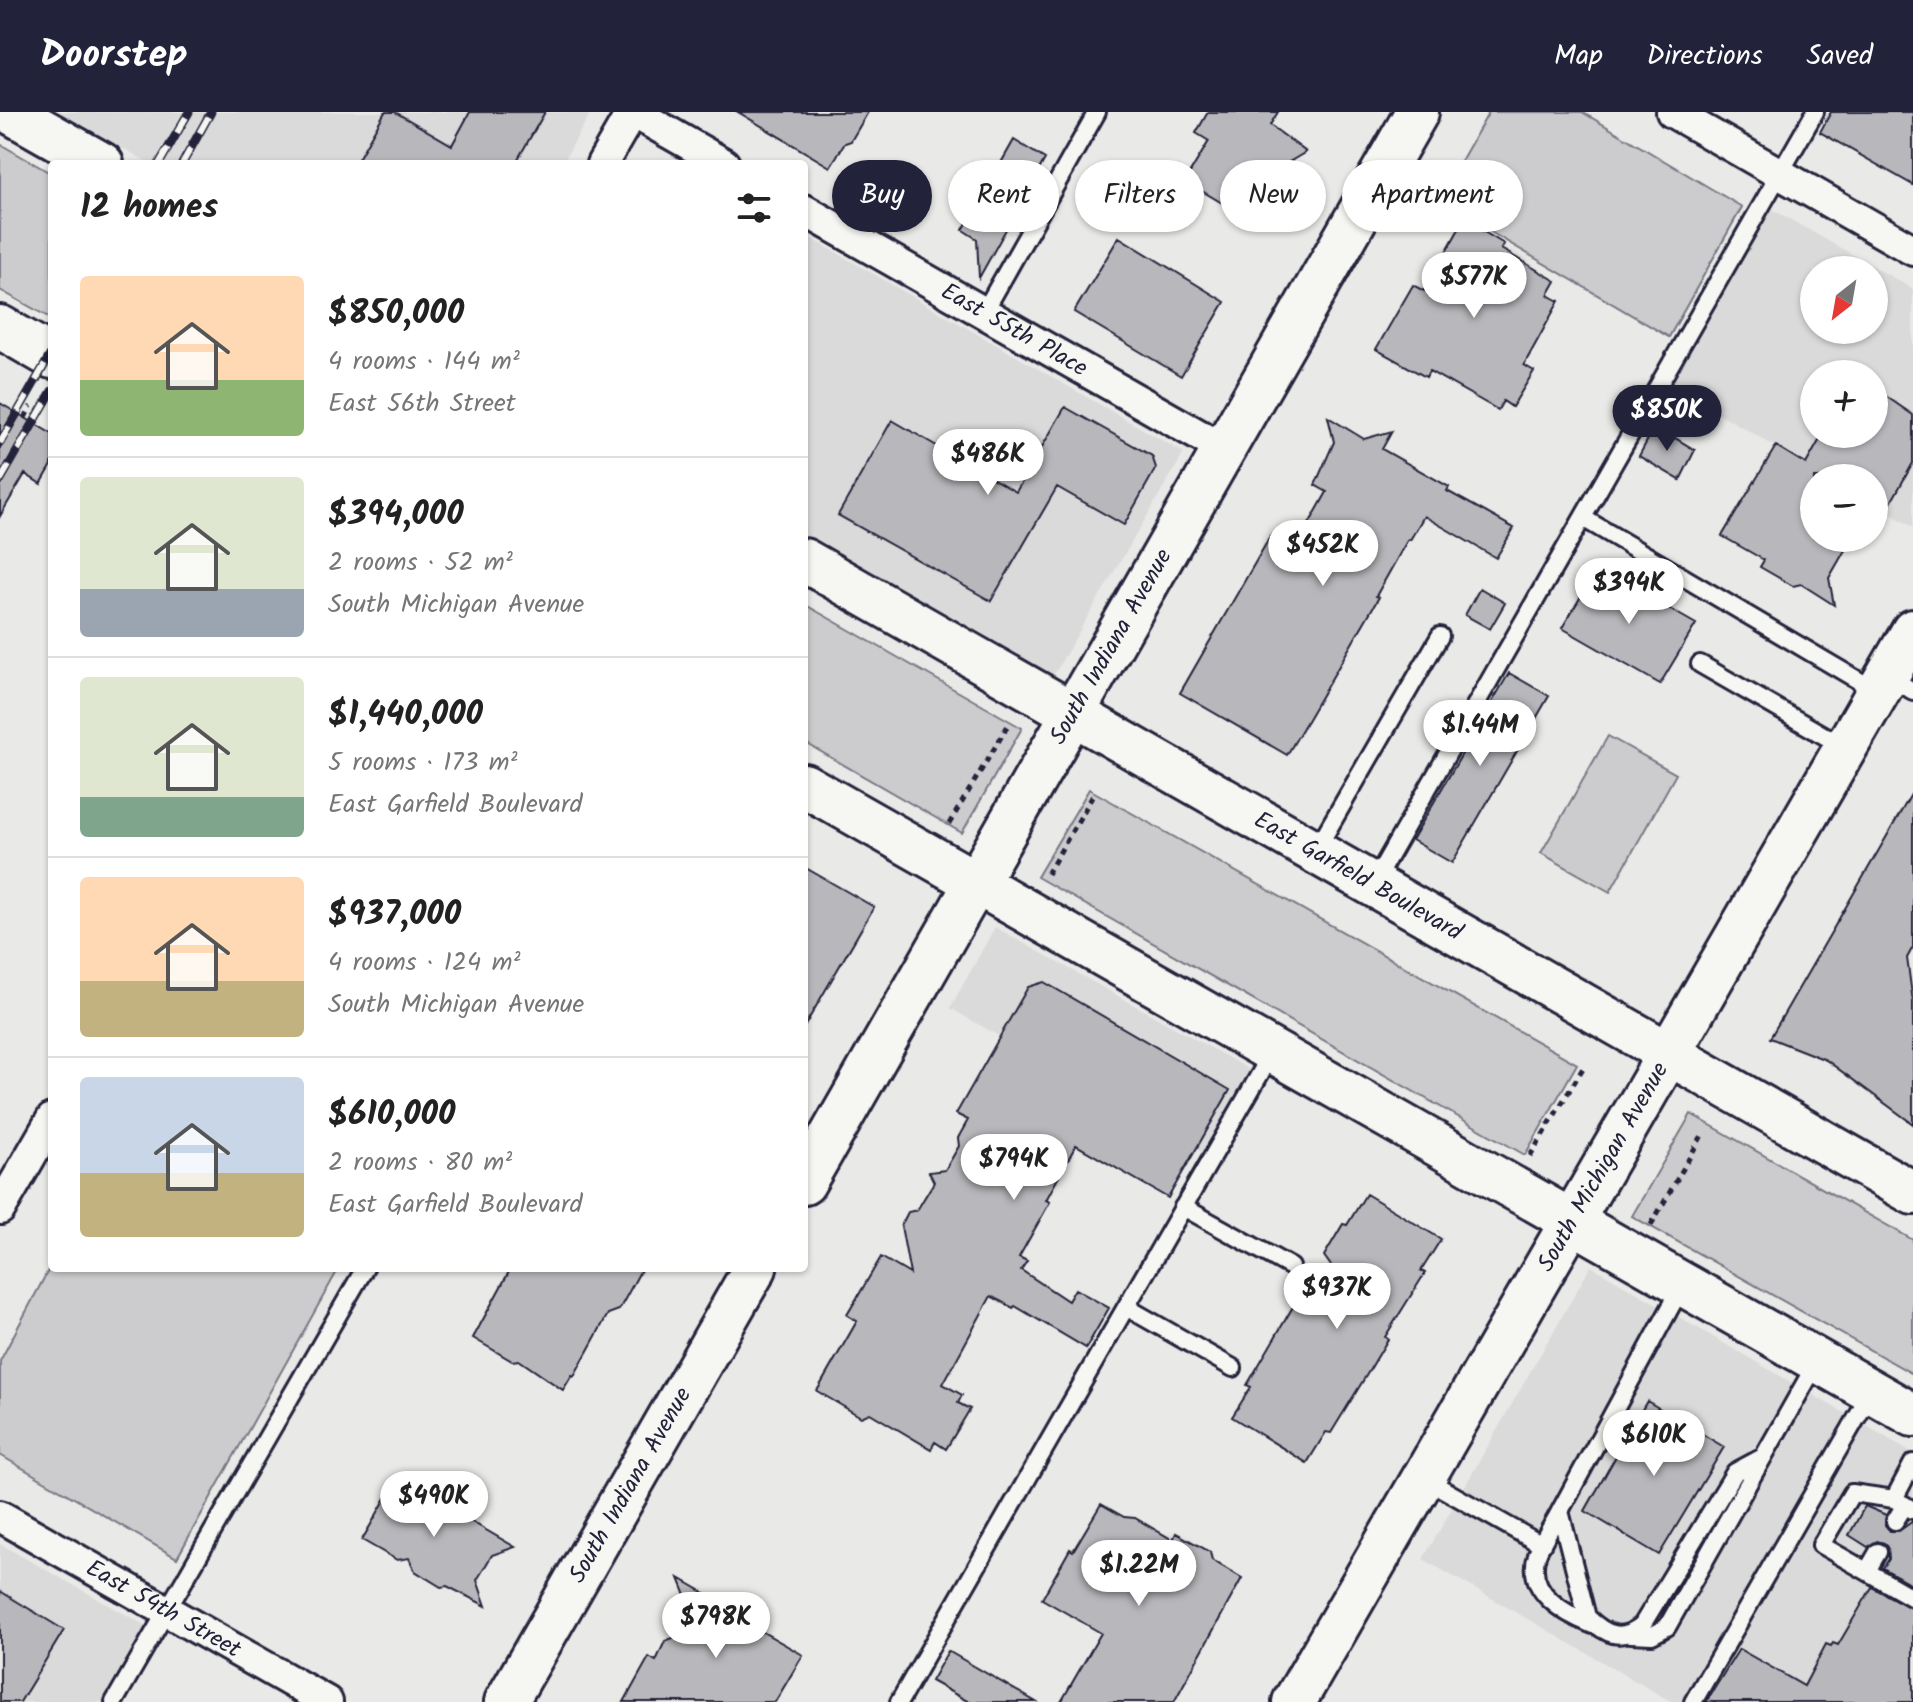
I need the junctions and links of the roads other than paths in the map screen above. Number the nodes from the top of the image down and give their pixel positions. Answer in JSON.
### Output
{"nodes":[{"id":1,"x":10,"y":112,"type":"edge"},
{"id":2,"x":633,"y":112,"type":"edge"},
{"id":3,"x":1097,"y":112,"type":"edge"},
{"id":4,"x":1417,"y":112,"type":"edge"},
{"id":5,"x":1672,"y":112,"type":"edge"},
{"id":6,"x":1815,"y":112,"type":"edge"},
{"id":7,"x":95,"y":160,"type":"edge"},
{"id":8,"x":604,"y":160,"type":"edge"},
{"id":9,"x":717,"y":160,"type":"edge"},
{"id":10,"x":1780,"y":174,"type":"junction"},
{"id":11,"x":808,"y":212,"type":"edge"},
{"id":12,"x":1913,"y":250,"type":"edge"},
{"id":13,"x":984,"y":312,"type":"junction"},
{"id":14,"x":0,"y":327,"type":"edge"},
{"id":15,"x":48,"y":355,"type":"edge"},
{"id":16,"x":1223,"y":449,"type":"junction"},
{"id":17,"x":1583,"y":518,"type":"junction"},
{"id":18,"x":808,"y":562,"type":"edge"},
{"id":19,"x":1913,"y":631,"type":"edge"},
{"id":20,"x":1440,"y":636,"type":"dead end"},
{"id":21,"x":1700,"y":664,"type":"dead end"},
{"id":22,"x":1893,"y":687,"type":"edge"},
{"id":23,"x":1073,"y":711,"type":"junction"},
{"id":24,"x":1846,"y":747,"type":"junction"},
{"id":25,"x":808,"y":787,"type":"edge"},
{"id":26,"x":1315,"y":852,"type":"junction"},
{"id":27,"x":976,"y":884,"type":"junction"},
{"id":28,"x":1372,"y":885,"type":"junction"},
{"id":29,"x":1273,"y":1052,"type":"junction"},
{"id":30,"x":1668,"y":1053,"type":"junction"},
{"id":31,"x":48,"y":1126,"type":"edge"},
{"id":32,"x":808,"y":1176,"type":"edge"},
{"id":33,"x":1913,"y":1193,"type":"edge"},
{"id":34,"x":1183,"y":1207,"type":"junction"},
{"id":35,"x":0,"y":1209,"type":"edge"},
{"id":36,"x":1570,"y":1221,"type":"junction"},
{"id":37,"x":1291,"y":1267,"type":"dead end"},
{"id":38,"x":363,"y":1272,"type":"edge"},
{"id":39,"x":753,"y":1272,"type":"edge"},
{"id":40,"x":1683,"y":1285,"type":"junction"},
{"id":41,"x":1126,"y":1307,"type":"junction"},
{"id":42,"x":1818,"y":1361,"type":"junction"},
{"id":43,"x":1233,"y":1368,"type":"dead end"},
{"id":44,"x":1872,"y":1392,"type":"junction"},
{"id":45,"x":1913,"y":1415,"type":"edge"},
{"id":46,"x":1913,"y":1463,"type":"edge"},
{"id":47,"x":1423,"y":1477,"type":"junction"},
{"id":48,"x":1904,"y":1505,"type":"edge"},
{"id":49,"x":1560,"y":1511,"type":"junction"},
{"id":50,"x":0,"y":1516,"type":"edge"},
{"id":51,"x":1895,"y":1521,"type":"dead end"},
{"id":52,"x":1542,"y":1545,"type":"junction"},
{"id":53,"x":1878,"y":1552,"type":"dead end"},
{"id":54,"x":1867,"y":1571,"type":"junction"},
{"id":55,"x":1913,"y":1598,"type":"edge"},
{"id":56,"x":166,"y":1611,"type":"junction"},
{"id":57,"x":1598,"y":1627,"type":"junction"},
{"id":58,"x":114,"y":1702,"type":"edge"},
{"id":59,"x":327,"y":1702,"type":"edge"},
{"id":60,"x":506,"y":1702,"type":"edge"},
{"id":61,"x":899,"y":1702,"type":"edge"},
{"id":62,"x":1294,"y":1702,"type":"edge"},
{"id":63,"x":1693,"y":1702,"type":"edge"}],
"edges":[{"from":1,"to":7,"type":"street"},
{"from":2,"to":8,"type":"street"},
{"from":2,"to":9,"type":"street"},
{"from":3,"to":13,"type":"lane"},
{"from":4,"to":16,"type":"street","name":"South Indiana Avenue"},
{"from":5,"to":10,"type":"street"},
{"from":6,"to":10,"type":"lane"},
{"from":10,"to":12,"type":"street"},
{"from":10,"to":17,"type":"lane"},
{"from":11,"to":13,"type":"street","name":"East 55th Place"},
{"from":13,"to":16,"type":"street","name":"East 55th Place"},
{"from":14,"to":15,"type":"street"},
{"from":16,"to":23,"type":"street","name":"South Indiana Avenue"},
{"from":17,"to":22,"type":"lane"},
{"from":17,"to":28,"type":"lane"},
{"from":18,"to":23,"type":"street","name":"East Garfield Boulevard"},
{"from":19,"to":22,"type":"street","name":"South Michigan Avenue"},
{"from":20,"to":26,"type":"lane"},
{"from":21,"to":24,"type":"lane"},
{"from":22,"to":24,"type":"street","name":"South Michigan Avenue"},
{"from":23,"to":26,"type":"street","name":"East Garfield Boulevard"},
{"from":23,"to":27,"type":"street","name":"South Indiana Avenue"},
{"from":24,"to":30,"type":"street","name":"South Michigan Avenue"},
{"from":25,"to":27,"type":"street"},
{"from":26,"to":28,"type":"street","name":"East Garfield Boulevard"},
{"from":27,"to":29,"type":"street"},
{"from":27,"to":32,"type":"street","name":"South Indiana Avenue"},
{"from":28,"to":30,"type":"street","name":"East Garfield Boulevard"},
{"from":29,"to":34,"type":"lane"},
{"from":29,"to":36,"type":"street"},
{"from":30,"to":33,"type":"street","name":"East Garfield Boulevard"},
{"from":30,"to":36,"type":"street","name":"South Michigan Avenue"},
{"from":31,"to":35,"type":"street"},
{"from":34,"to":37,"type":"lane"},
{"from":34,"to":41,"type":"lane"},
{"from":36,"to":40,"type":"street"},
{"from":36,"to":47,"type":"street","name":"South Michigan Avenue"},
{"from":38,"to":56,"type":"lane"},
{"from":39,"to":60,"type":"street","name":"South Indiana Avenue"},
{"from":40,"to":42,"type":"street"},
{"from":40,"to":49,"type":"lane"},
{"from":41,"to":43,"type":"lane"},
{"from":41,"to":61,"type":"lane"},
{"from":42,"to":44,"type":"street"},
{"from":42,"to":57,"type":"lane"},
{"from":44,"to":45,"type":"street"},
{"from":44,"to":63,"type":"lane"},
{"from":46,"to":48,"type":"lane"},
{"from":47,"to":52,"type":"lane"},
{"from":47,"to":62,"type":"street","name":"South Michigan Avenue"},
{"from":48,"to":51,"type":"lane"},
{"from":48,"to":54,"type":"lane"},
{"from":49,"to":52,"type":"lane"},
{"from":49,"to":57,"type":"lane"},
{"from":50,"to":56,"type":"street","name":"East 54th Street"},
{"from":52,"to":57,"type":"lane"},
{"from":53,"to":54,"type":"lane"},
{"from":54,"to":55,"type":"lane"},
{"from":56,"to":58,"type":"lane"},
{"from":56,"to":59,"type":"street","name":"East 54th Street"}]}
